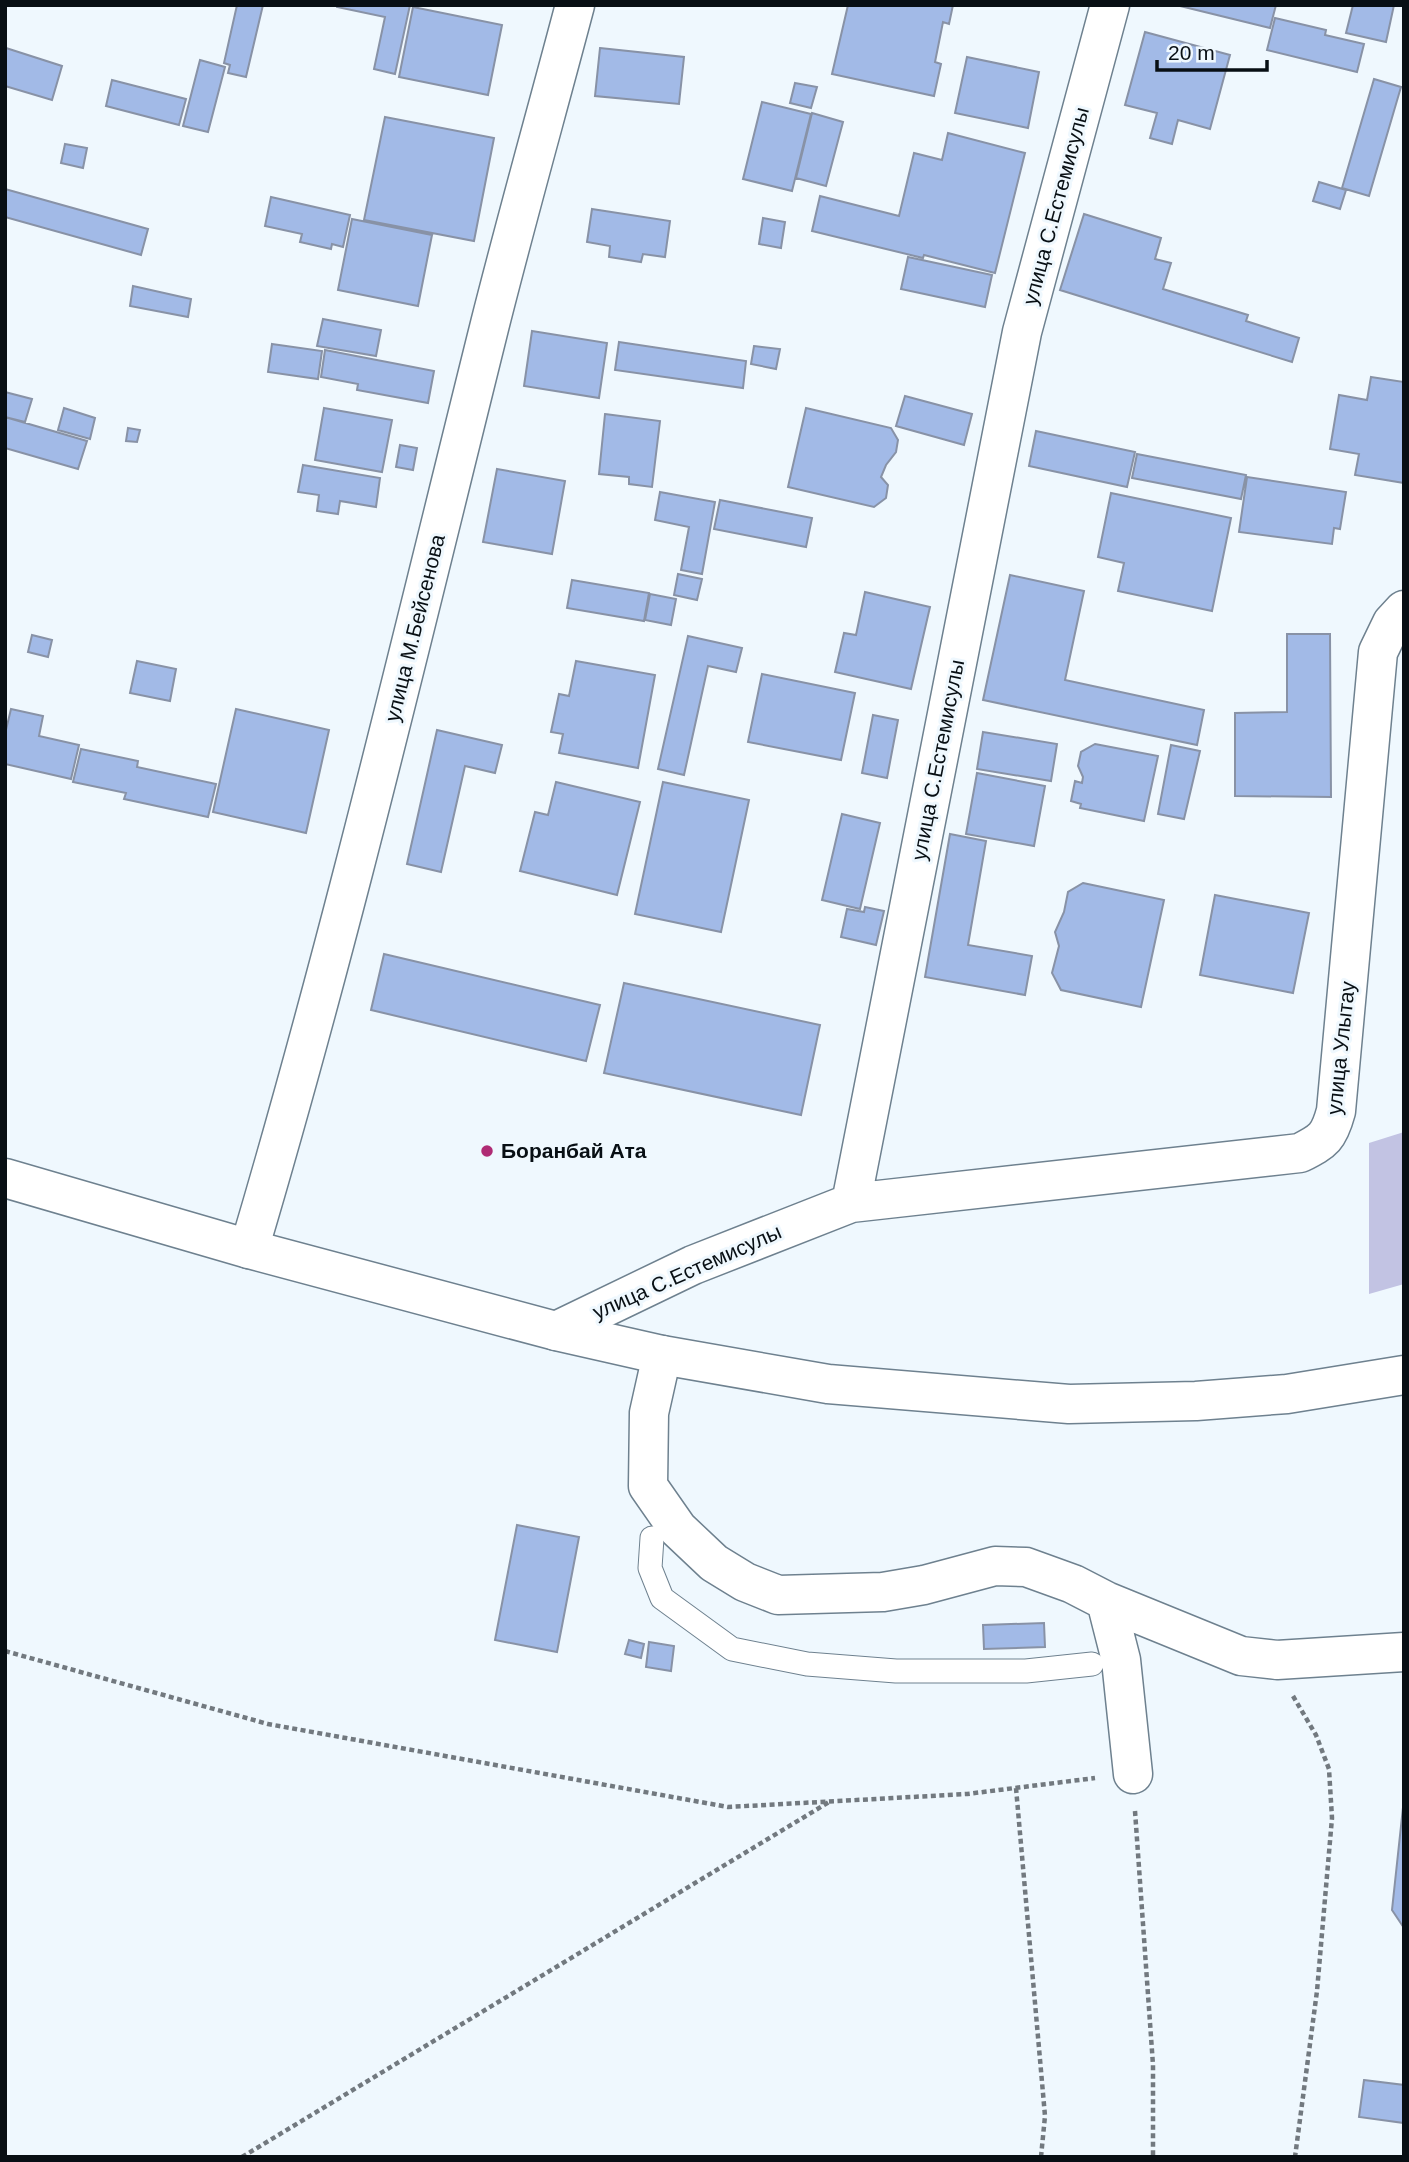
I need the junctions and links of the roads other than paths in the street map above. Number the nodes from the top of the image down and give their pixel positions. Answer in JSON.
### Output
{"nodes":[{"id":1,"x":575,"y":5,"type":"edge"},
{"id":2,"x":1110,"y":5,"type":"edge"},
{"id":3,"x":1404,"y":610,"type":"edge"},
{"id":4,"x":5,"y":1178,"type":"edge"},
{"id":5,"x":851,"y":1203,"type":"junction"},
{"id":6,"x":249,"y":1249,"type":"junction"},
{"id":7,"x":556,"y":1331,"type":"junction"},
{"id":8,"x":662,"y":1355,"type":"junction"},
{"id":9,"x":1404,"y":1375,"type":"edge"},
{"id":10,"x":660,"y":1526,"type":"junction"},
{"id":11,"x":1105,"y":1601,"type":"junction"},
{"id":12,"x":1404,"y":1652,"type":"edge"},
{"id":13,"x":1106,"y":1662,"type":"junction"},
{"id":14,"x":1133,"y":1774,"type":"road end"}],
"edges":[{"from":1,"to":6,"type":"main road","name":"улица М.Бейсенова"},
{"from":2,"to":5,"type":"main road","name":"улица С.Естемисулы"},
{"from":3,"to":5,"type":"main road","name":"улица Улытау"},
{"from":4,"to":6,"type":"main road"},
{"from":5,"to":7,"type":"main road","name":"улица С.Естемисулы"},
{"from":6,"to":7,"type":"main road"},
{"from":7,"to":8,"type":"main road"},
{"from":8,"to":9,"type":"main road"},
{"from":8,"to":10,"type":"main road"},
{"from":10,"to":11,"type":"main road"},
{"from":10,"to":13,"type":"lane"},
{"from":11,"to":12,"type":"main road"},
{"from":11,"to":13,"type":"main road"},
{"from":13,"to":14,"type":"main road"}]}
